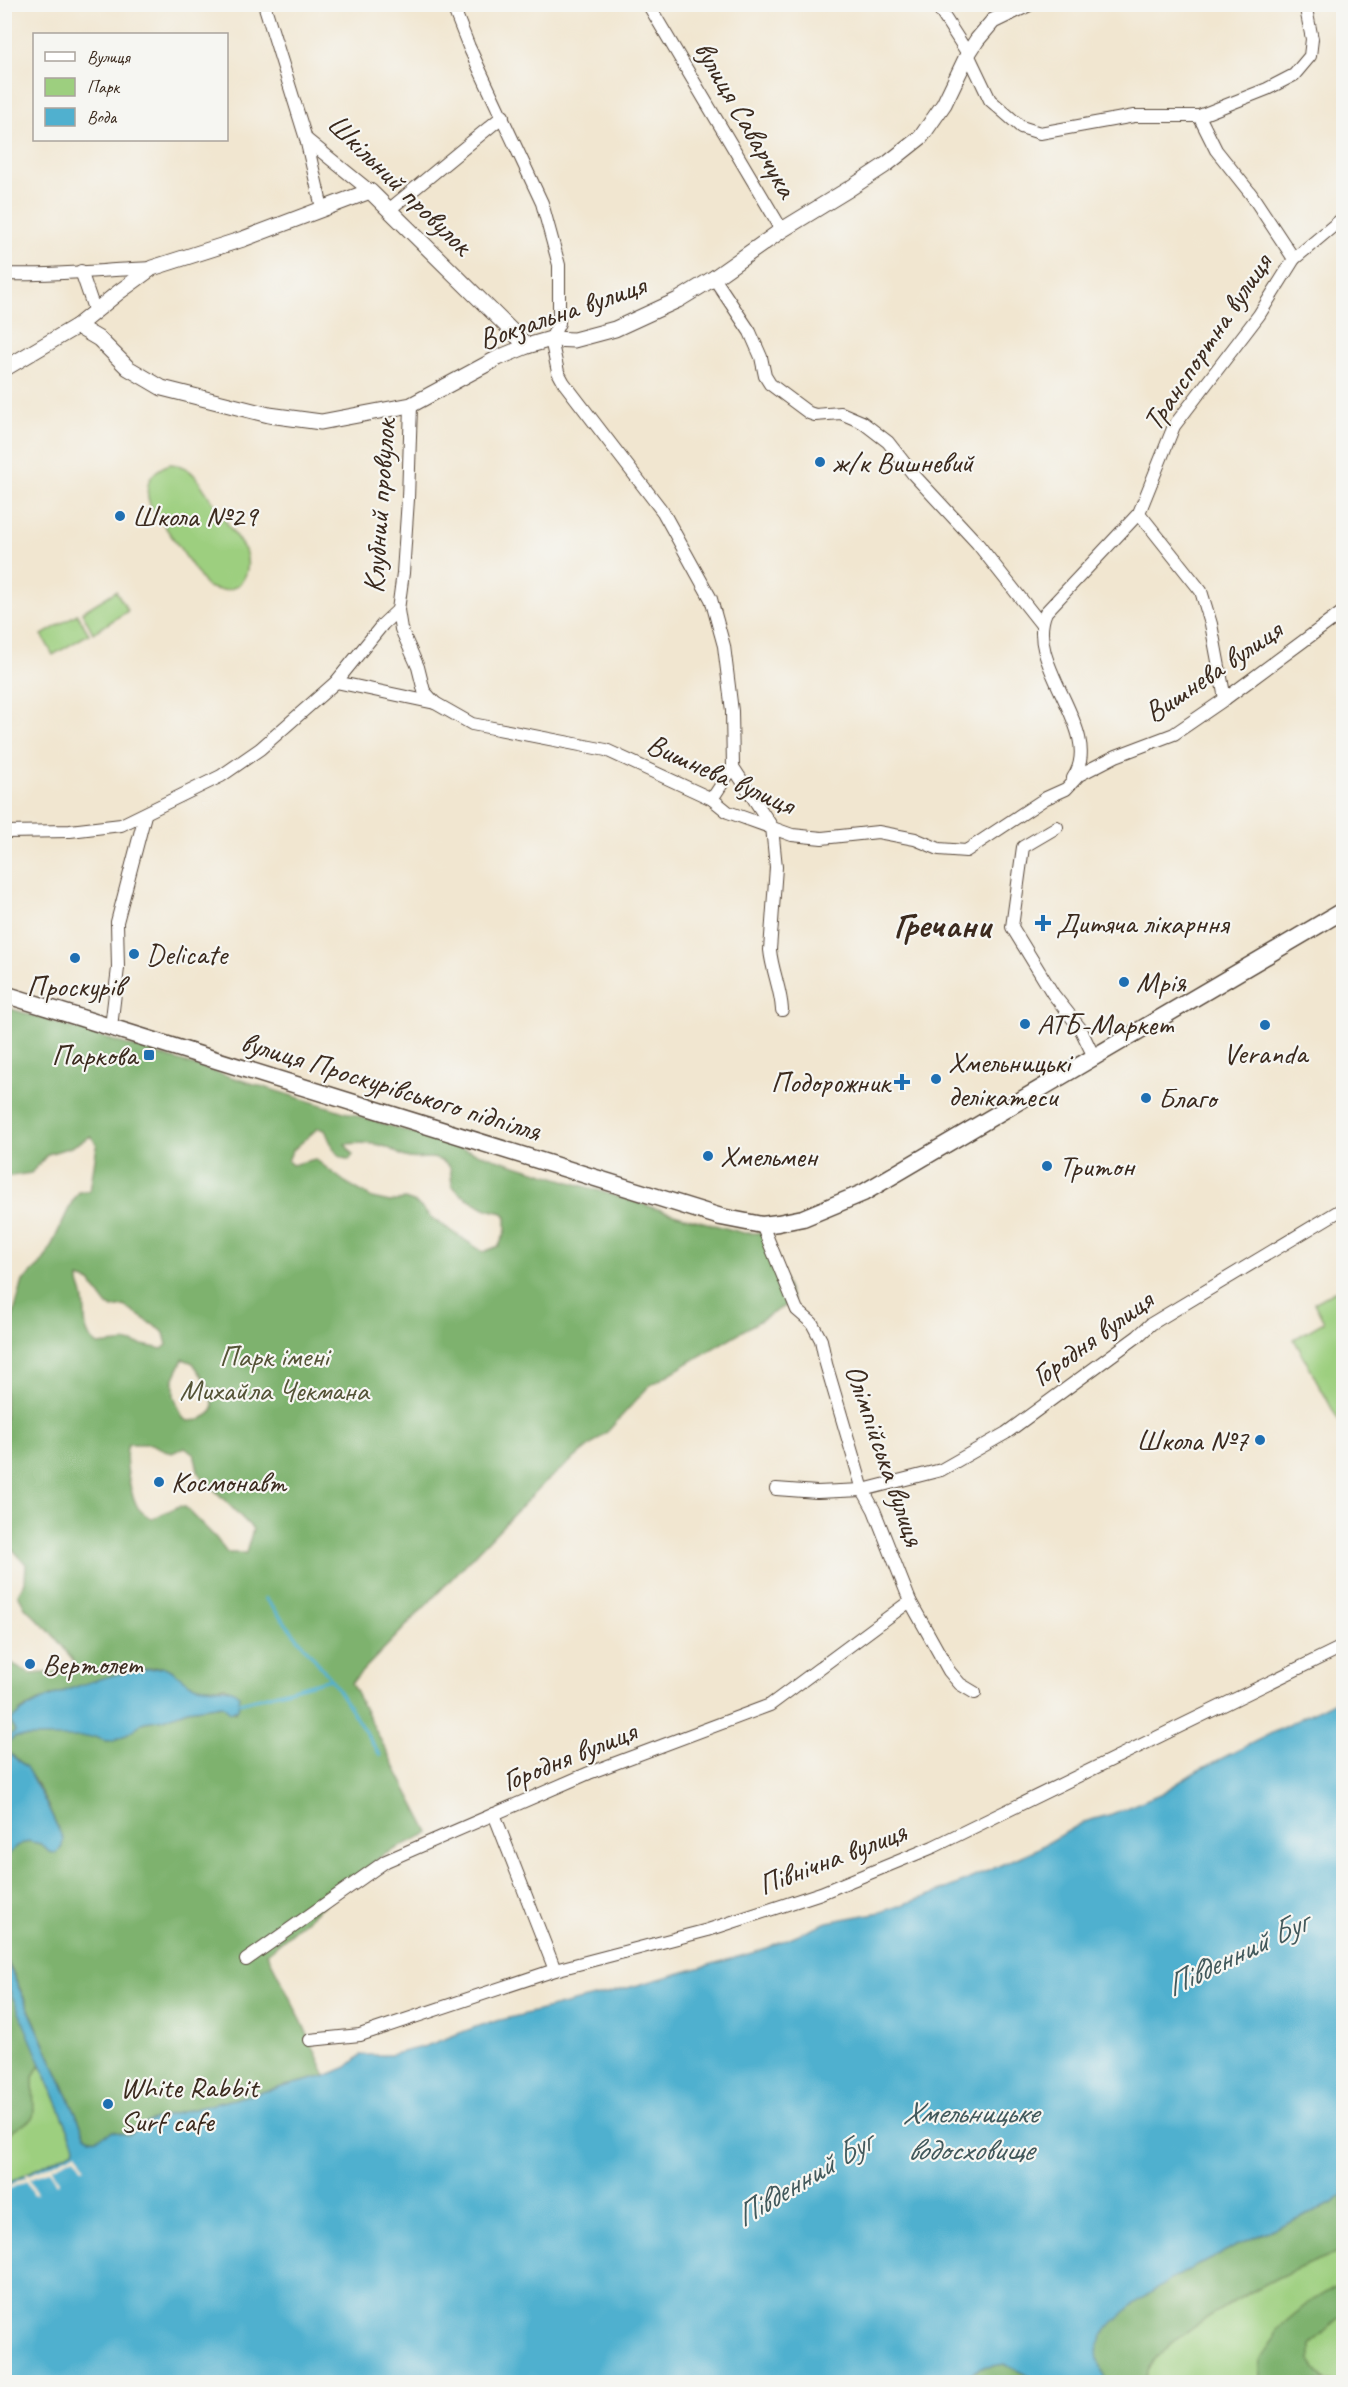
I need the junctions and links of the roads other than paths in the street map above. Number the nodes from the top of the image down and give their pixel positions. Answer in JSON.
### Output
{"nodes":[{"id":1,"x":264,"y":4,"type":"edge"},
{"id":2,"x":452,"y":4,"type":"edge"},
{"id":3,"x":648,"y":4,"type":"edge"},
{"id":4,"x":936,"y":4,"type":"edge"},
{"id":5,"x":1028,"y":4,"type":"edge"},
{"id":6,"x":1305,"y":4,"type":"edge"},
{"id":7,"x":968,"y":54,"type":"junction"},
{"id":8,"x":503,"y":116,"type":"junction"},
{"id":9,"x":1199,"y":116,"type":"junction"},
{"id":10,"x":306,"y":139,"type":"junction"},
{"id":11,"x":370,"y":191,"type":"junction"},
{"id":12,"x":322,"y":208,"type":"junction"},
{"id":13,"x":390,"y":209,"type":"junction"},
{"id":14,"x":1344,"y":217,"type":"edge"},
{"id":15,"x":782,"y":230,"type":"junction"},
{"id":16,"x":1294,"y":259,"type":"junction"},
{"id":17,"x":152,"y":268,"type":"junction"},
{"id":18,"x":81,"y":271,"type":"junction"},
{"id":19,"x":4,"y":274,"type":"edge"},
{"id":20,"x":714,"y":278,"type":"junction"},
{"id":21,"x":95,"y":312,"type":"junction"},
{"id":22,"x":77,"y":326,"type":"junction"},
{"id":23,"x":551,"y":339,"type":"junction"},
{"id":24,"x":527,"y":346,"type":"junction"},
{"id":25,"x":4,"y":369,"type":"edge"},
{"id":26,"x":411,"y":405,"type":"junction"},
{"id":27,"x":1139,"y":513,"type":"junction"},
{"id":28,"x":398,"y":610,"type":"junction"},
{"id":29,"x":1343,"y":614,"type":"edge"},
{"id":30,"x":1041,"y":624,"type":"junction"},
{"id":31,"x":336,"y":682,"type":"junction"},
{"id":32,"x":1225,"y":699,"type":"junction"},
{"id":33,"x":435,"y":703,"type":"junction"},
{"id":34,"x":733,"y":767,"type":"junction"},
{"id":35,"x":1066,"y":789,"type":"junction"},
{"id":36,"x":712,"y":799,"type":"junction"},
{"id":37,"x":145,"y":815,"type":"junction"},
{"id":38,"x":772,"y":826,"type":"junction"},
{"id":39,"x":1057,"y":827,"type":"dead end"},
{"id":40,"x":4,"y":832,"type":"edge"},
{"id":41,"x":1344,"y":910,"type":"edge"},
{"id":42,"x":4,"y":994,"type":"edge"},
{"id":43,"x":782,"y":1010,"type":"dead end"},
{"id":44,"x":111,"y":1027,"type":"junction"},
{"id":45,"x":1094,"y":1057,"type":"junction"},
{"id":46,"x":1344,"y":1208,"type":"edge"},
{"id":47,"x":762,"y":1225,"type":"junction"},
{"id":48,"x":776,"y":1489,"type":"dead end"},
{"id":49,"x":863,"y":1490,"type":"junction"},
{"id":50,"x":909,"y":1601,"type":"junction"},
{"id":51,"x":1344,"y":1646,"type":"edge"},
{"id":52,"x":975,"y":1693,"type":"dead end"},
{"id":53,"x":494,"y":1814,"type":"junction"},
{"id":54,"x":246,"y":1959,"type":"dead end"},
{"id":55,"x":555,"y":1970,"type":"junction"},
{"id":56,"x":310,"y":2040,"type":"dead end"}],
"edges":[{"from":1,"to":10,"type":"street","name":"Шкільний провулок"},
{"from":2,"to":8,"type":"street"},
{"from":3,"to":15,"type":"street","name":"вулиця Саварчука"},
{"from":4,"to":7,"type":"street"},
{"from":5,"to":7,"type":"street","name":"Вокзальна вулиця"},
{"from":6,"to":9,"type":"street"},
{"from":7,"to":9,"type":"street"},
{"from":7,"to":15,"type":"street","name":"Вокзальна вулиця"},
{"from":8,"to":13,"type":"street"},
{"from":8,"to":23,"type":"street"},
{"from":9,"to":16,"type":"street"},
{"from":10,"to":11,"type":"street","name":"Шкільний провулок"},
{"from":10,"to":12,"type":"street"},
{"from":11,"to":12,"type":"street"},
{"from":11,"to":13,"type":"street","name":"Шкільний провулок"},
{"from":12,"to":17,"type":"street"},
{"from":13,"to":24,"type":"street","name":"Шкільний провулок"},
{"from":14,"to":16,"type":"street","name":"Транспортна вулиця"},
{"from":15,"to":20,"type":"street","name":"Вокзальна вулиця"},
{"from":16,"to":27,"type":"street","name":"Транспортна вулиця"},
{"from":17,"to":18,"type":"street"},
{"from":17,"to":21,"type":"street"},
{"from":18,"to":19,"type":"street"},
{"from":18,"to":21,"type":"street"},
{"from":20,"to":23,"type":"street","name":"Вокзальна вулиця"},
{"from":20,"to":30,"type":"street"},
{"from":21,"to":22,"type":"street"},
{"from":22,"to":25,"type":"street"},
{"from":22,"to":26,"type":"street","name":"Вокзальна вулиця"},
{"from":23,"to":24,"type":"street","name":"Вокзальна вулиця"},
{"from":23,"to":34,"type":"street"},
{"from":24,"to":26,"type":"street","name":"Вокзальна вулиця"},
{"from":26,"to":28,"type":"street","name":"Клубний провулок"},
{"from":27,"to":30,"type":"street","name":"Транспортна вулиця"},
{"from":27,"to":32,"type":"street"},
{"from":28,"to":31,"type":"street"},
{"from":28,"to":33,"type":"street"},
{"from":29,"to":32,"type":"street","name":"Вишнева вулиця"},
{"from":30,"to":35,"type":"street"},
{"from":31,"to":33,"type":"street","name":"Вишнева вулиця"},
{"from":31,"to":37,"type":"street"},
{"from":32,"to":35,"type":"street","name":"Вишнева вулиця"},
{"from":33,"to":36,"type":"street","name":"Вишнева вулиця"},
{"from":34,"to":36,"type":"street"},
{"from":34,"to":38,"type":"street"},
{"from":35,"to":38,"type":"street","name":"Вишнева вулиця"},
{"from":36,"to":38,"type":"street","name":"Вишнева вулиця"},
{"from":37,"to":40,"type":"street"},
{"from":37,"to":44,"type":"street"},
{"from":38,"to":43,"type":"street"},
{"from":39,"to":45,"type":"street"},
{"from":41,"to":45,"type":"main road"},
{"from":42,"to":44,"type":"main road","name":"вулиця Проскурівського підпілля"},
{"from":44,"to":47,"type":"main road","name":"вулиця Проскурівського підпілля"},
{"from":45,"to":47,"type":"main road"},
{"from":46,"to":49,"type":"street","name":"Городня вулиця"},
{"from":47,"to":49,"type":"street","name":"Олімпійська вулиця"},
{"from":48,"to":49,"type":"street","name":"Городня вулиця"},
{"from":49,"to":50,"type":"street","name":"Олімпійська вулиця"},
{"from":50,"to":52,"type":"street","name":"Олімпійська вулиця"},
{"from":50,"to":53,"type":"street","name":"Городня вулиця"},
{"from":51,"to":55,"type":"street","name":"Північна вулиця"},
{"from":53,"to":54,"type":"street","name":"Городня вулиця"},
{"from":53,"to":55,"type":"street"},
{"from":55,"to":56,"type":"street","name":"Північна вулиця"}]}
